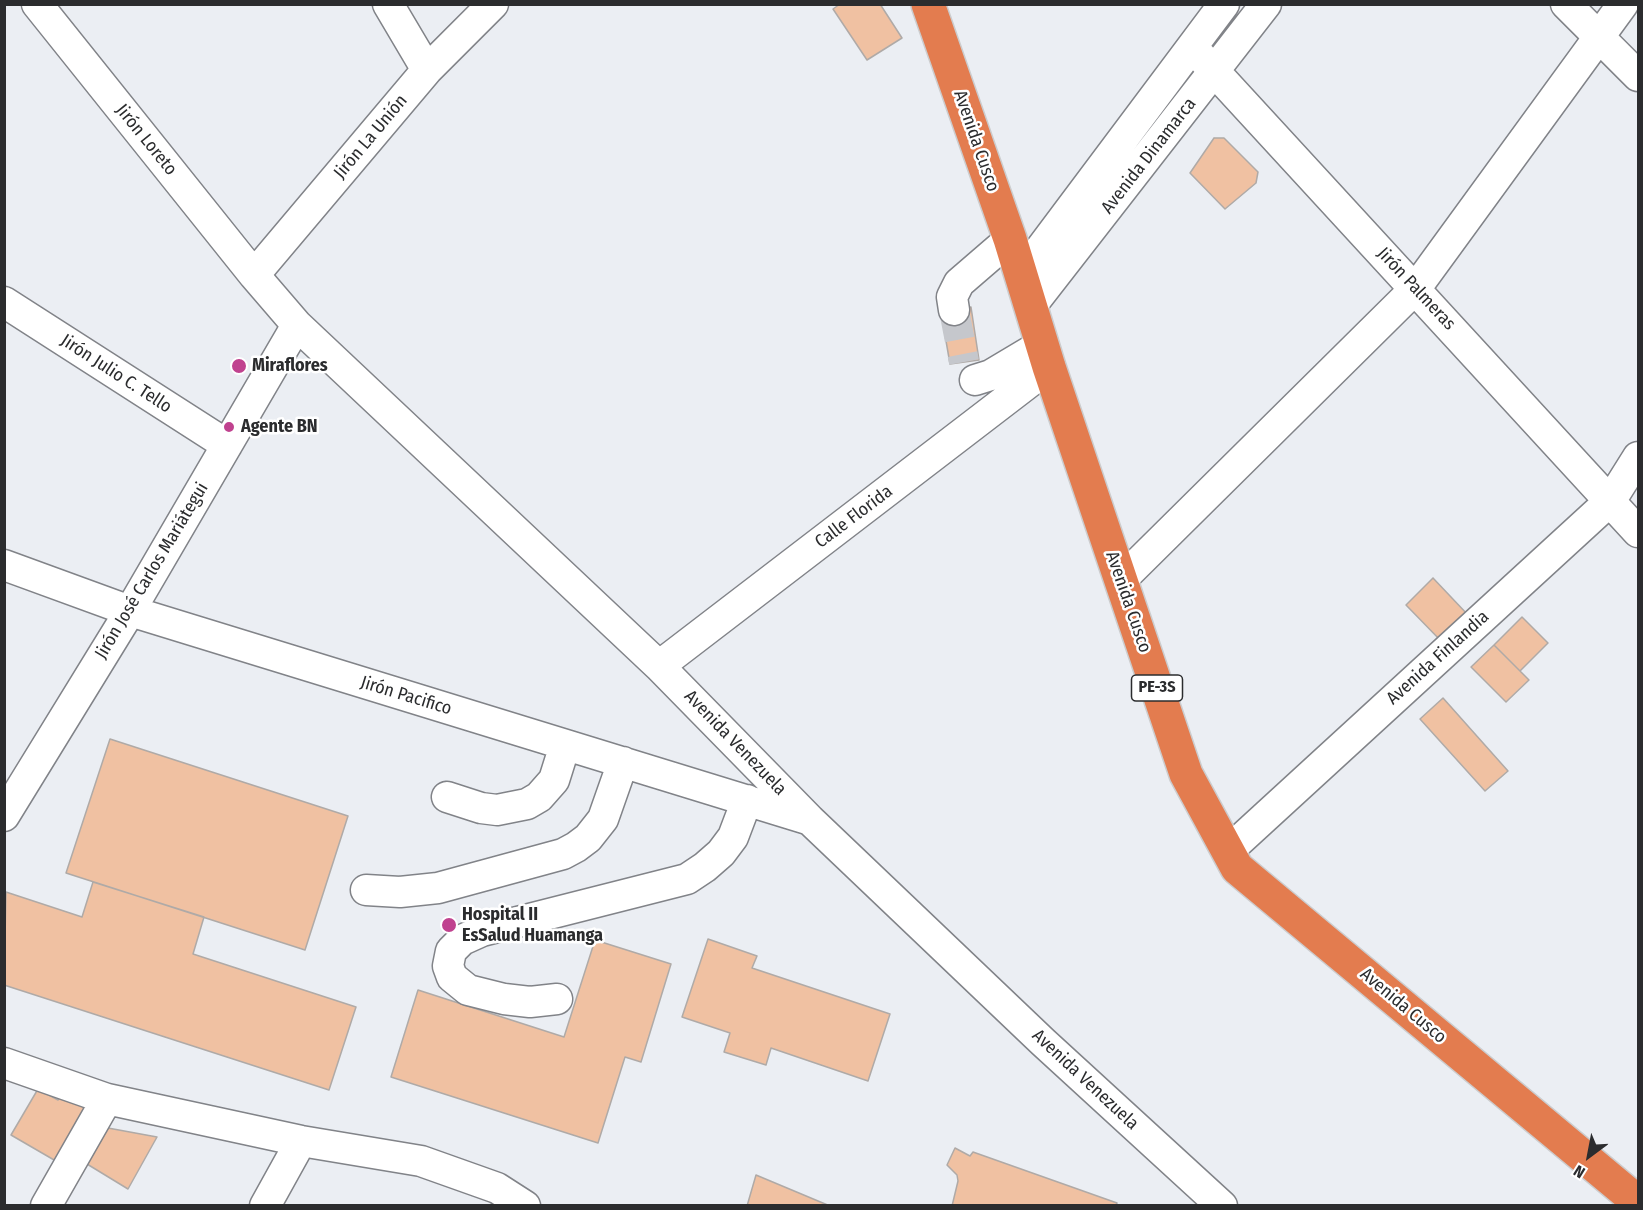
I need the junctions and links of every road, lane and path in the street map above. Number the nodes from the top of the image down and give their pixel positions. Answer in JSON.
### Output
{"nodes":[{"id":1,"x":37,"y":4,"type":"edge"},
{"id":2,"x":388,"y":4,"type":"edge"},
{"id":3,"x":493,"y":4,"type":"edge"},
{"id":4,"x":928,"y":4,"type":"edge"},
{"id":5,"x":1224,"y":4,"type":"edge"},
{"id":6,"x":1266,"y":4,"type":"edge"},
{"id":7,"x":1566,"y":4,"type":"edge"},
{"id":8,"x":1623,"y":4,"type":"edge"},
{"id":9,"x":1598,"y":37,"type":"junction"},
{"id":10,"x":1192,"y":47,"type":"junction"},
{"id":11,"x":427,"y":70,"type":"junction"},
{"id":12,"x":1216,"y":71,"type":"junction"},
{"id":13,"x":1638,"y":76,"type":"edge"},
{"id":14,"x":1010,"y":239,"type":"junction"},
{"id":15,"x":254,"y":275,"type":"junction"},
{"id":16,"x":1021,"y":275,"type":"junction"},
{"id":17,"x":1416,"y":288,"type":"junction"},
{"id":18,"x":4,"y":302,"type":"edge"},
{"id":19,"x":1031,"y":306,"type":"junction"},
{"id":20,"x":954,"y":310,"type":"tunnel mouth"},
{"id":21,"x":297,"y":325,"type":"junction"},
{"id":22,"x":1046,"y":356,"type":"junction"},
{"id":23,"x":998,"y":406,"type":"junction"},
{"id":24,"x":227,"y":446,"type":"junction"},
{"id":25,"x":1638,"y":457,"type":"edge"},
{"id":26,"x":1611,"y":500,"type":"junction"},
{"id":27,"x":1638,"y":532,"type":"edge"},
{"id":28,"x":4,"y":565,"type":"edge"},
{"id":29,"x":1121,"y":580,"type":"junction"},
{"id":30,"x":130,"y":611,"type":"junction"},
{"id":31,"x":659,"y":666,"type":"junction"},
{"id":32,"x":565,"y":745,"type":"junction"},
{"id":33,"x":623,"y":762,"type":"junction"},
{"id":34,"x":13,"y":786,"type":"edge"},
{"id":35,"x":447,"y":796,"type":"dead end"},
{"id":36,"x":747,"y":800,"type":"junction"},
{"id":37,"x":4,"y":816,"type":"edge"},
{"id":38,"x":810,"y":820,"type":"junction"},
{"id":39,"x":1228,"y":851,"type":"junction"},
{"id":40,"x":366,"y":890,"type":"dead end"},
{"id":41,"x":557,"y":999,"type":"dead end"},
{"id":42,"x":4,"y":1063,"type":"edge"},
{"id":43,"x":107,"y":1099,"type":"junction"},
{"id":44,"x":301,"y":1141,"type":"junction"},
{"id":45,"x":492,"y":1197,"type":"edge"},
{"id":46,"x":1638,"y":1202,"type":"edge"},
{"id":47,"x":46,"y":1206,"type":"edge"},
{"id":48,"x":265,"y":1206,"type":"edge"},
{"id":49,"x":525,"y":1206,"type":"edge"},
{"id":50,"x":1221,"y":1206,"type":"edge"}],
"edges":[{"from":1,"to":15,"type":"street","name":"Jirón Loreto"},
{"from":2,"to":11,"type":"street"},
{"from":3,"to":11,"type":"street","name":"Jirón La Unión"},
{"from":4,"to":14,"type":"highway","name":"Avenida Cusco","number":"PE-3S"},
{"from":5,"to":10,"type":"street","name":"Avenida Dinamarca"},
{"from":6,"to":12,"type":"street","name":"Avenida Dinamarca"},
{"from":7,"to":9,"type":"street"},
{"from":8,"to":9,"type":"street"},
{"from":9,"to":13,"type":"street"},
{"from":9,"to":17,"type":"street"},
{"from":10,"to":12,"type":"street","name":"Jirón Palmeras"},
{"from":10,"to":16,"type":"street","name":"Avenida Dinamarca"},
{"from":11,"to":15,"type":"street","name":"Jirón La Unión"},
{"from":12,"to":17,"type":"street","name":"Jirón Palmeras"},
{"from":12,"to":19,"type":"street","name":"Avenida Dinamarca"},
{"from":14,"to":16,"type":"highway","name":"Avenida Cusco","number":"PE-3S"},
{"from":14,"to":20,"type":"street"},
{"from":15,"to":21,"type":"street","name":"Avenida Venezuela"},
{"from":16,"to":19,"type":"highway","name":"Avenida Cusco","number":"PE-3S"},
{"from":17,"to":26,"type":"street","name":"Jirón Palmeras"},
{"from":17,"to":29,"type":"street"},
{"from":18,"to":24,"type":"street","name":"Jirón Julio C. Tello"},
{"from":19,"to":22,"type":"highway","name":"Avenida Cusco","number":"PE-3S"},
{"from":21,"to":24,"type":"street","name":"Jirón José Carlos Mariátegui"},
{"from":21,"to":31,"type":"street","name":"Avenida Venezuela"},
{"from":22,"to":23,"type":"street","name":"Calle Florida"},
{"from":22,"to":23,"type":"street"},
{"from":22,"to":29,"type":"highway","name":"Avenida Cusco","number":"PE-3S"},
{"from":23,"to":31,"type":"street","name":"Calle Florida"},
{"from":24,"to":30,"type":"street","name":"Jirón José Carlos Mariátegui"},
{"from":25,"to":26,"type":"street","name":"Avenida Finlandia"},
{"from":26,"to":27,"type":"street","name":"Jirón Palmeras"},
{"from":26,"to":39,"type":"street","name":"Avenida Finlandia"},
{"from":28,"to":30,"type":"street","name":"Jirón Pacifico"},
{"from":29,"to":39,"type":"highway","name":"Avenida Cusco","number":"PE-3S"},
{"from":30,"to":32,"type":"street","name":"Jirón Pacifico"},
{"from":30,"to":34,"type":"street","name":"Jirón José Carlos Mariátegui"},
{"from":31,"to":38,"type":"street","name":"Avenida Venezuela"},
{"from":32,"to":33,"type":"street","name":"Jirón Pacifico"},
{"from":32,"to":35,"type":"street"},
{"from":33,"to":36,"type":"street","name":"Jirón Pacifico"},
{"from":33,"to":40,"type":"street"},
{"from":34,"to":37,"type":"street","name":"Jirón José Carlos Mariátegui"},
{"from":36,"to":38,"type":"street","name":"Jirón Pacifico"},
{"from":36,"to":41,"type":"street"},
{"from":38,"to":50,"type":"street","name":"Avenida Venezuela"},
{"from":39,"to":46,"type":"highway","name":"Avenida Cusco","number":"PE-3S"},
{"from":42,"to":43,"type":"street"},
{"from":43,"to":44,"type":"street"},
{"from":43,"to":47,"type":"street"},
{"from":44,"to":45,"type":"street"},
{"from":44,"to":48,"type":"street"},
{"from":45,"to":49,"type":"street"}]}
